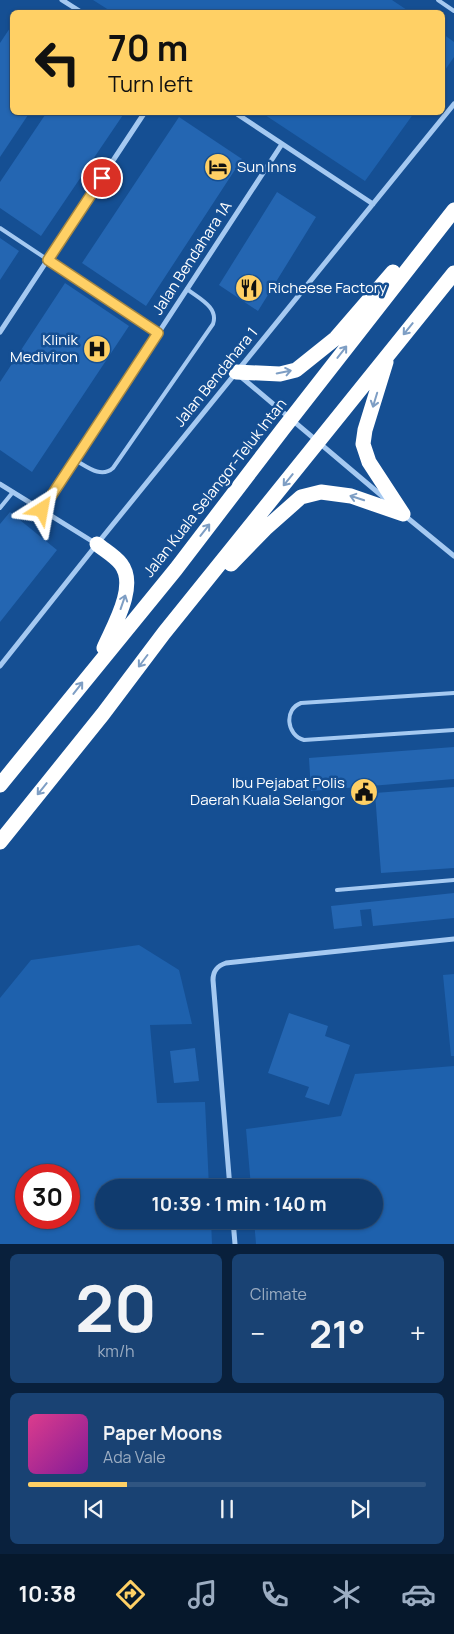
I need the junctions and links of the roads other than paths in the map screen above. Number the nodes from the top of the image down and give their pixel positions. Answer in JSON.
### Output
{"nodes":[{"id":1,"x":62,"y":0,"type":"edge"},
{"id":2,"x":438,"y":0,"type":"edge"},
{"id":3,"x":79,"y":10,"type":"edge"},
{"id":4,"x":454,"y":11,"type":"edge"},
{"id":5,"x":454,"y":104,"type":"edge"},
{"id":6,"x":143,"y":115,"type":"edge"},
{"id":7,"x":238,"y":115,"type":"edge"},
{"id":8,"x":282,"y":144,"type":"junction"},
{"id":9,"x":454,"y":202,"type":"edge"},
{"id":10,"x":373,"y":204,"type":"junction"},
{"id":11,"x":454,"y":210,"type":"edge"},
{"id":12,"x":0,"y":228,"type":"edge"},
{"id":13,"x":48,"y":260,"type":"junction"},
{"id":14,"x":454,"y":273,"type":"edge"},
{"id":15,"x":187,"y":289,"type":"junction"},
{"id":16,"x":0,"y":332,"type":"edge"},
{"id":17,"x":158,"y":333,"type":"junction"},
{"id":18,"x":389,"y":353,"type":"junction"},
{"id":19,"x":236,"y":372,"type":"junction"},
{"id":20,"x":291,"y":418,"type":"junction"},
{"id":21,"x":318,"y":441,"type":"junction"},
{"id":22,"x":75,"y":460,"type":"junction"},
{"id":23,"x":0,"y":484,"type":"edge"},
{"id":24,"x":13,"y":492,"type":"junction"},
{"id":25,"x":0,"y":508,"type":"edge"},
{"id":26,"x":42,"y":510,"type":"junction"},
{"id":27,"x":403,"y":514,"type":"junction"},
{"id":28,"x":97,"y":544,"type":"junction"},
{"id":29,"x":454,"y":556,"type":"edge"},
{"id":30,"x":164,"y":632,"type":"junction"},
{"id":31,"x":98,"y":664,"type":"junction"},
{"id":32,"x":0,"y":666,"type":"edge"},
{"id":33,"x":454,"y":693,"type":"edge"},
{"id":34,"x":454,"y":730,"type":"edge"},
{"id":35,"x":0,"y":785,"type":"edge"},
{"id":36,"x":0,"y":842,"type":"edge"},
{"id":37,"x":454,"y":880,"type":"edge"},
{"id":38,"x":337,"y":890,"type":"dead end"},
{"id":39,"x":454,"y":939,"type":"edge"},
{"id":40,"x":229,"y":1179,"type":"edge"},
{"id":41,"x":234,"y":1229,"type":"edge"},
{"id":42,"x":235,"y":1244,"type":"edge"}],
"edges":[{"from":1,"to":3,"type":"street"},
{"from":2,"to":4,"type":"lane"},
{"from":5,"to":10,"type":"street","name":"Jalan Bendahara 1"},
{"from":6,"to":13,"type":"street"},
{"from":7,"to":8,"type":"street"},
{"from":8,"to":10,"type":"street"},
{"from":8,"to":15,"type":"street","name":"Jalan Bendahara 1A"},
{"from":19,"to":9,"type":"highway","one_way":true},
{"from":10,"to":19,"type":"street","name":"Jalan Bendahara 1"},
{"from":20,"to":11,"type":"highway","name":"Jalan Kuala Selangor-Teluk Intan","one_way":true},
{"from":12,"to":13,"type":"lane"},
{"from":13,"to":16,"type":"street"},
{"from":13,"to":17,"type":"lane"},
{"from":14,"to":18,"type":"highway","one_way":true},
{"from":15,"to":17,"type":"street","name":"Jalan Bendahara 1A"},
{"from":15,"to":22,"type":"lane"},
{"from":17,"to":22,"type":"street","name":"Jalan Bendahara 1A"},
{"from":18,"to":21,"type":"highway"},
{"from":18,"to":27,"type":"highway","one_way":true},
{"from":19,"to":20,"type":"street"},
{"from":19,"to":28,"type":"street","name":"Jalan Bendahara 1"},
{"from":20,"to":21,"type":"street"},
{"from":31,"to":20,"type":"highway","name":"Jalan Kuala Selangor-Teluk Intan","one_way":true},
{"from":21,"to":27,"type":"street"},
{"from":21,"to":30,"type":"highway","one_way":true},
{"from":22,"to":26,"type":"street","name":"Jalan Bendahara 1A"},
{"from":23,"to":24,"type":"street"},
{"from":24,"to":25,"type":"lane"},
{"from":24,"to":26,"type":"street"},
{"from":26,"to":28,"type":"street"},
{"from":27,"to":29,"type":"street"},
{"from":27,"to":30,"type":"highway","one_way":true},
{"from":31,"to":28,"type":"highway","one_way":true},
{"from":28,"to":32,"type":"street","name":"Jalan Bendahara 1"},
{"from":30,"to":36,"type":"highway","one_way":true},
{"from":35,"to":31,"type":"highway","name":"Jalan Kuala Selangor-Teluk Intan","one_way":true},
{"from":33,"to":34,"type":"lane"},
{"from":37,"to":38,"type":"lane"},
{"from":39,"to":40,"type":"street"},
{"from":41,"to":42,"type":"street"}]}
